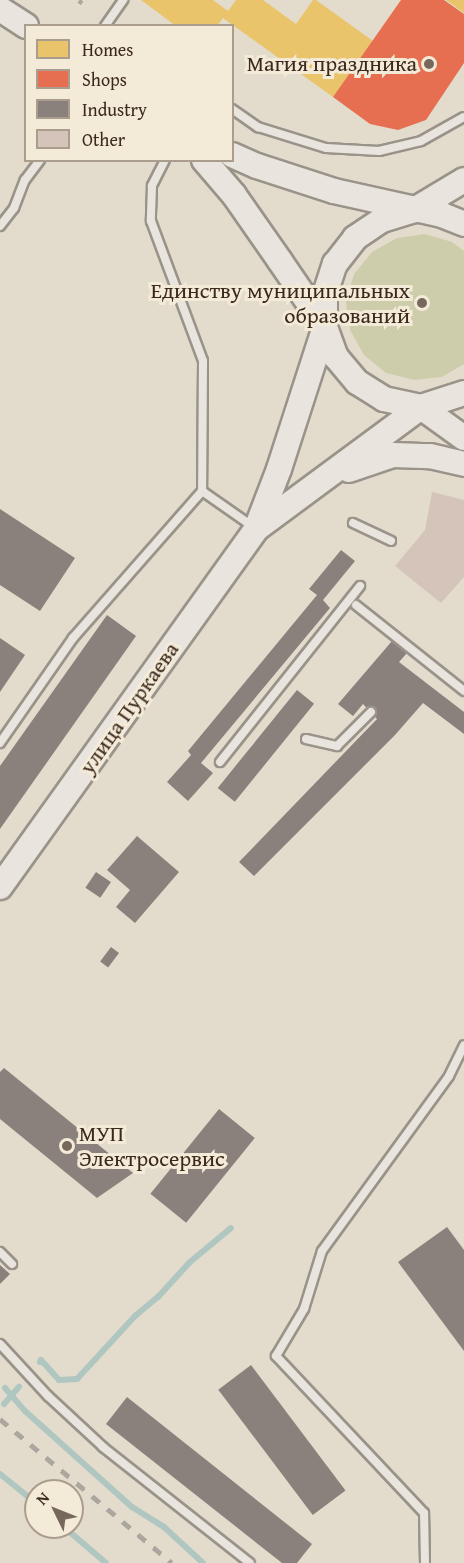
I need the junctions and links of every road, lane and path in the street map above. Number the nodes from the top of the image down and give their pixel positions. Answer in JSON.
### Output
{"nodes":[{"id":1,"x":123,"y":0,"type":"edge"},
{"id":2,"x":0,"y":9,"type":"edge"},
{"id":3,"x":108,"y":24,"type":"edge"},
{"id":4,"x":24,"y":25,"type":"edge"},
{"id":5,"x":234,"y":110,"type":"edge"},
{"id":6,"x":464,"y":117,"type":"edge"},
{"id":7,"x":234,"y":156,"type":"edge"},
{"id":8,"x":38,"y":162,"type":"edge"},
{"id":9,"x":164,"y":162,"type":"edge"},
{"id":10,"x":206,"y":162,"type":"edge"},
{"id":11,"x":464,"y":180,"type":"edge"},
{"id":12,"x":414,"y":210,"type":"junction"},
{"id":13,"x":464,"y":224,"type":"edge"},
{"id":14,"x":0,"y":226,"type":"edge"},
{"id":15,"x":325,"y":327,"type":"junction"},
{"id":16,"x":464,"y":393,"type":"edge"},
{"id":17,"x":421,"y":407,"type":"junction"},
{"id":18,"x":464,"y":438,"type":"edge"},
{"id":19,"x":464,"y":464,"type":"edge"},
{"id":20,"x":202,"y":491,"type":"junction"},
{"id":21,"x":295,"y":501,"type":"junction"},
{"id":22,"x":352,"y":524,"type":"dead end"},
{"id":23,"x":256,"y":529,"type":"junction"},
{"id":24,"x":391,"y":541,"type":"dead end"},
{"id":25,"x":360,"y":586,"type":"dead end"},
{"id":26,"x":356,"y":605,"type":"dead end"},
{"id":27,"x":464,"y":691,"type":"edge"},
{"id":28,"x":371,"y":712,"type":"dead end"},
{"id":29,"x":306,"y":739,"type":"dead end"},
{"id":30,"x":0,"y":743,"type":"edge"},
{"id":31,"x":220,"y":762,"type":"dead end"},
{"id":32,"x":0,"y":887,"type":"edge"},
{"id":33,"x":464,"y":1045,"type":"edge"},
{"id":34,"x":0,"y":1252,"type":"edge"},
{"id":35,"x":12,"y":1264,"type":"dead end"},
{"id":36,"x":0,"y":1344,"type":"edge"},
{"id":37,"x":250,"y":1563,"type":"edge"},
{"id":38,"x":424,"y":1563,"type":"edge"}],
"edges":[{"from":1,"to":3,"type":"lane"},
{"from":2,"to":4,"type":"main road"},
{"from":5,"to":6,"type":"lane"},
{"from":7,"to":12,"type":"main road"},
{"from":8,"to":14,"type":"lane"},
{"from":9,"to":20,"type":"lane"},
{"from":10,"to":15,"type":"main road"},
{"from":11,"to":12,"type":"main road"},
{"from":12,"to":13,"type":"main road"},
{"from":12,"to":15,"type":"main road"},
{"from":15,"to":17,"type":"main road"},
{"from":15,"to":23,"type":"main road"},
{"from":16,"to":17,"type":"main road"},
{"from":17,"to":18,"type":"main road"},
{"from":17,"to":21,"type":"main road"},
{"from":19,"to":21,"type":"main road"},
{"from":20,"to":23,"type":"lane"},
{"from":20,"to":30,"type":"lane"},
{"from":21,"to":23,"type":"main road"},
{"from":22,"to":24,"type":"lane"},
{"from":23,"to":32,"type":"main road","name":"улица Пуркаева"},
{"from":25,"to":31,"type":"lane"},
{"from":26,"to":27,"type":"lane"},
{"from":28,"to":29,"type":"lane"},
{"from":33,"to":38,"type":"lane"},
{"from":34,"to":35,"type":"lane"},
{"from":36,"to":37,"type":"lane"}]}
